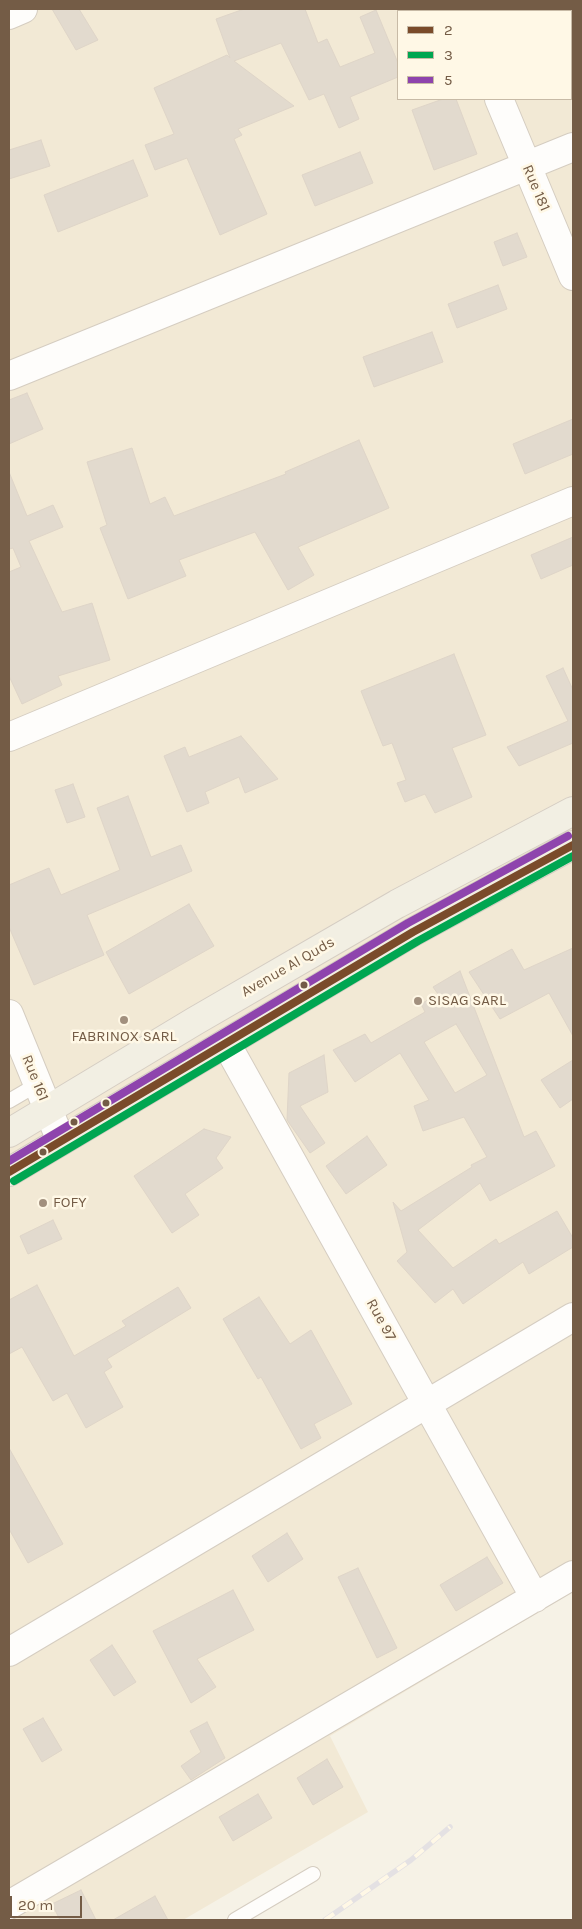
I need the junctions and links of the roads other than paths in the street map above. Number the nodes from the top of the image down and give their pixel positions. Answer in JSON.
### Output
{"nodes":[{"id":1,"x":23,"y":9,"type":"edge"},
{"id":2,"x":9,"y":15,"type":"edge"},
{"id":3,"x":499,"y":100,"type":"edge"},
{"id":4,"x":573,"y":147,"type":"edge"},
{"id":5,"x":527,"y":166,"type":"junction"},
{"id":6,"x":573,"y":276,"type":"edge"},
{"id":7,"x":9,"y":376,"type":"edge"},
{"id":8,"x":573,"y":501,"type":"edge"},
{"id":9,"x":9,"y":737,"type":"edge"},
{"id":10,"x":573,"y":811,"type":"edge"},
{"id":11,"x":573,"y":845,"type":"edge"},
{"id":12,"x":12,"y":1032,"type":"edge"},
{"id":13,"x":226,"y":1043,"type":"junction"},
{"id":14,"x":38,"y":1084,"type":"junction"},
{"id":15,"x":9,"y":1101,"type":"edge"},
{"id":16,"x":48,"y":1109,"type":"junction"},
{"id":17,"x":9,"y":1133,"type":"edge"},
{"id":18,"x":62,"y":1141,"type":"junction"},
{"id":19,"x":9,"y":1172,"type":"edge"},
{"id":20,"x":573,"y":1318,"type":"edge"},
{"id":21,"x":427,"y":1403,"type":"junction"},
{"id":22,"x":573,"y":1575,"type":"edge"},
{"id":23,"x":535,"y":1598,"type":"junction"},
{"id":24,"x":9,"y":1652,"type":"edge"},
{"id":25,"x":313,"y":1874,"type":"dead end"},
{"id":26,"x":9,"y":1905,"type":"edge"},
{"id":27,"x":235,"y":1920,"type":"edge"}],
"edges":[{"from":1,"to":2,"type":"street"},
{"from":3,"to":5,"type":"street","name":"Rue 181"},
{"from":4,"to":5,"type":"street"},
{"from":5,"to":6,"type":"street","name":"Rue 181"},
{"from":5,"to":7,"type":"street"},
{"from":8,"to":9,"type":"street"},
{"from":10,"to":16,"type":"main road","name":"Avenue Al Quds"},
{"from":11,"to":13,"type":"main road"},
{"from":12,"to":14,"type":"street","name":"Rue 161"},
{"from":13,"to":18,"type":"main road"},
{"from":13,"to":21,"type":"street","name":"Rue 97"},
{"from":14,"to":15,"type":"lane"},
{"from":14,"to":16,"type":"street","name":"Rue 161"},
{"from":16,"to":17,"type":"main road","name":"Avenue Al Quds"},
{"from":16,"to":18,"type":"street","name":"Rue 161"},
{"from":18,"to":19,"type":"main road"},
{"from":20,"to":21,"type":"street"},
{"from":21,"to":23,"type":"street","name":"Rue 97"},
{"from":21,"to":24,"type":"street"},
{"from":22,"to":23,"type":"street"},
{"from":23,"to":26,"type":"street"},
{"from":25,"to":27,"type":"lane"}]}
